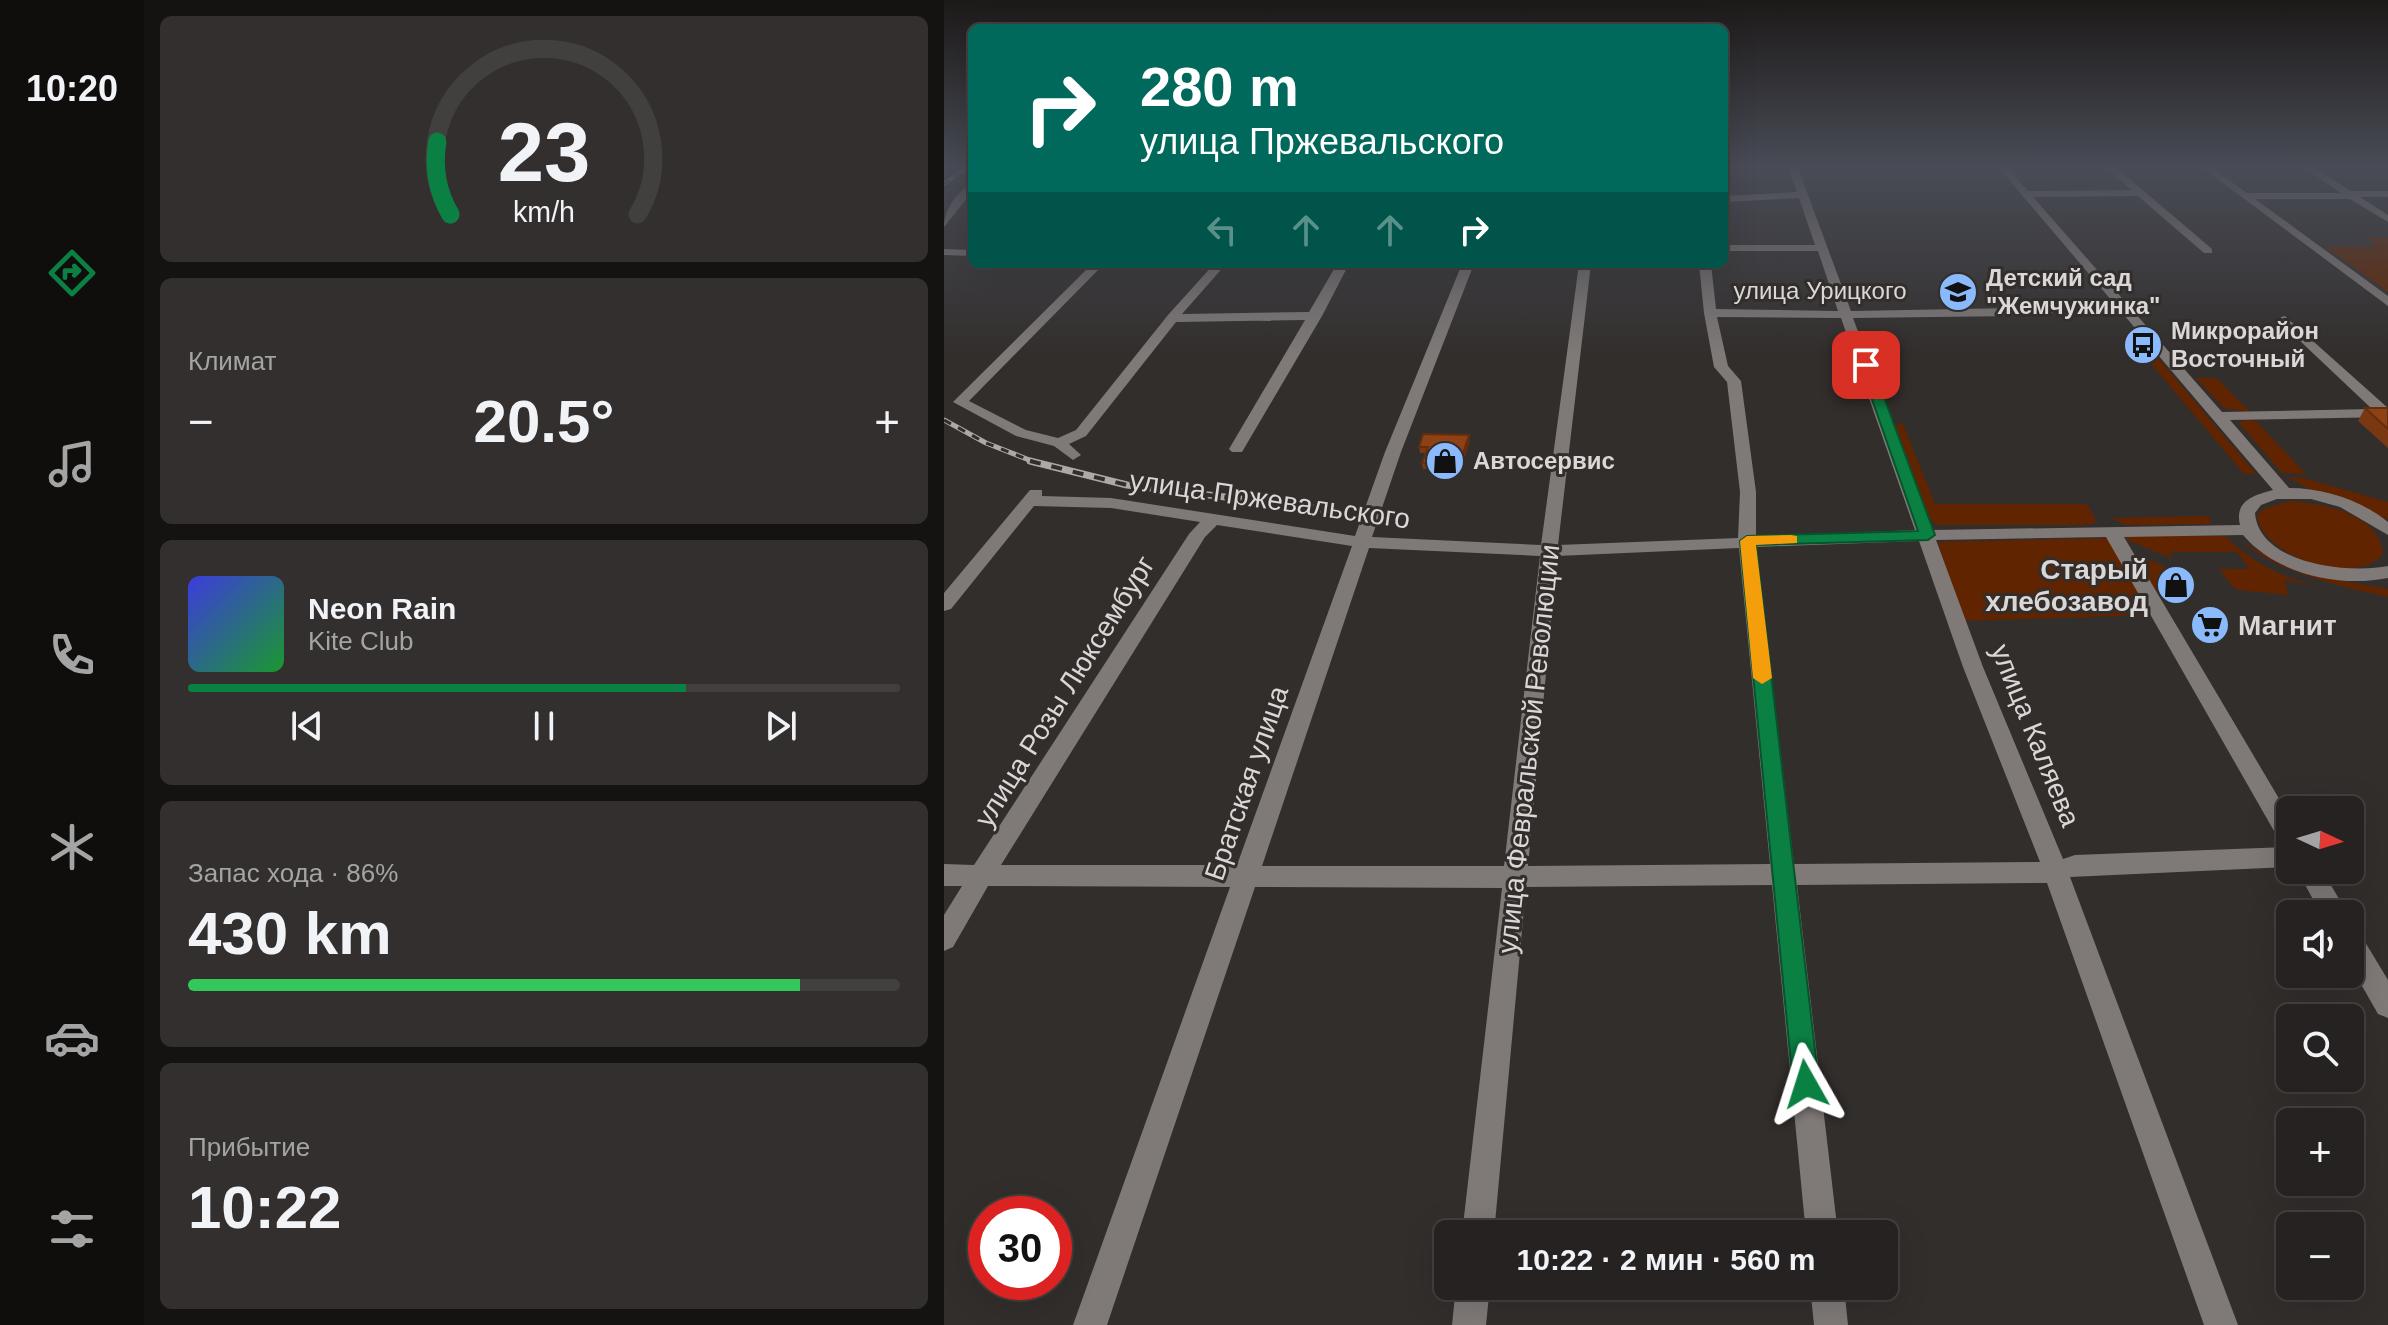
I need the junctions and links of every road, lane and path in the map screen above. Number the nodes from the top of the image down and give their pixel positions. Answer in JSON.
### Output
{"nodes":[{"id":1,"x":1816,"y":230,"type":"edge"},
{"id":2,"x":2056,"y":230,"type":"edge"},
{"id":3,"x":2184,"y":230,"type":"edge"},
{"id":4,"x":2292,"y":230,"type":"edge"},
{"id":5,"x":1728,"y":248,"type":"edge"},
{"id":6,"x":1823,"y":248,"type":"junction"},
{"id":7,"x":2208,"y":251,"type":"dead end"},
{"id":8,"x":944,"y":252,"type":"edge"},
{"id":9,"x":968,"y":253,"type":"edge"},
{"id":10,"x":1094,"y":268,"type":"edge"},
{"id":11,"x":1216,"y":268,"type":"edge"},
{"id":12,"x":1341,"y":268,"type":"edge"},
{"id":13,"x":1466,"y":268,"type":"edge"},
{"id":14,"x":1584,"y":268,"type":"edge"},
{"id":15,"x":1705,"y":268,"type":"edge"},
{"id":16,"x":2388,"y":302,"type":"edge"},
{"id":17,"x":2120,"y":304,"type":"junction"},
{"id":18,"x":1710,"y":313,"type":"junction"},
{"id":19,"x":1848,"y":315,"type":"junction"},
{"id":20,"x":1316,"y":316,"type":"junction"},
{"id":21,"x":1172,"y":318,"type":"junction"},
{"id":22,"x":2285,"y":320,"type":"dead end"},
{"id":23,"x":2386,"y":413,"type":"edge"},
{"id":24,"x":2221,"y":420,"type":"junction"},
{"id":25,"x":1059,"y":443,"type":"junction"},
{"id":26,"x":1237,"y":449,"type":"dead end"},
{"id":27,"x":1073,"y":455,"type":"dead end"},
{"id":28,"x":2286,"y":494,"type":"junction"},
{"id":29,"x":1213,"y":519,"type":"junction"},
{"id":30,"x":2387,"y":528,"type":"edge"},
{"id":31,"x":2250,"y":530,"type":"junction"},
{"id":32,"x":2112,"y":532,"type":"junction"},
{"id":33,"x":1928,"y":535,"type":"junction"},
{"id":34,"x":1747,"y":541,"type":"junction"},
{"id":35,"x":1362,"y":542,"type":"junction"},
{"id":36,"x":1549,"y":551,"type":"junction"},
{"id":37,"x":2387,"y":574,"type":"edge"},
{"id":38,"x":944,"y":605,"type":"edge"},
{"id":39,"x":2276,"y":814,"type":"edge"},
{"id":40,"x":2276,"y":858,"type":"edge"},
{"id":41,"x":2056,"y":872,"type":"junction"},
{"id":42,"x":1784,"y":873,"type":"junction"},
{"id":43,"x":944,"y":875,"type":"edge"},
{"id":44,"x":981,"y":875,"type":"junction"},
{"id":45,"x":1245,"y":875,"type":"junction"},
{"id":46,"x":1514,"y":877,"type":"junction"},
{"id":47,"x":944,"y":939,"type":"edge"},
{"id":48,"x":2364,"y":964,"type":"edge"},
{"id":49,"x":2388,"y":1005,"type":"edge"},
{"id":50,"x":1479,"y":1220,"type":"edge"},
{"id":51,"x":1821,"y":1220,"type":"edge"},
{"id":52,"x":1472,"y":1300,"type":"edge"},
{"id":53,"x":1828,"y":1300,"type":"edge"},
{"id":54,"x":1090,"y":1325,"type":"edge"},
{"id":55,"x":1469,"y":1325,"type":"edge"},
{"id":56,"x":1831,"y":1325,"type":"edge"},
{"id":57,"x":2221,"y":1325,"type":"edge"}],
"edges":[{"from":1,"to":6,"type":"street","name":"улица Каляева"},
{"from":2,"to":17,"type":"street"},
{"from":3,"to":7,"type":"street"},
{"from":4,"to":16,"type":"street"},
{"from":5,"to":6,"type":"street"},
{"from":6,"to":19,"type":"street","name":"улица Каляева"},
{"from":8,"to":9,"type":"street"},
{"from":10,"to":25,"type":"street"},
{"from":11,"to":21,"type":"street"},
{"from":12,"to":20,"type":"street"},
{"from":13,"to":35,"type":"street","name":"Братская улица"},
{"from":14,"to":36,"type":"street","name":"улица Февральской Революции"},
{"from":15,"to":18,"type":"street"},
{"from":17,"to":19,"type":"street","name":"улица Урицкого"},
{"from":17,"to":24,"type":"street"},
{"from":18,"to":19,"type":"street","name":"улица Урицкого"},
{"from":18,"to":34,"type":"street"},
{"from":19,"to":33,"type":"street","name":"улица Каляева"},
{"from":20,"to":21,"type":"street"},
{"from":20,"to":26,"type":"street"},
{"from":21,"to":25,"type":"street"},
{"from":22,"to":23,"type":"street"},
{"from":23,"to":24,"type":"street"},
{"from":24,"to":28,"type":"street"},
{"from":25,"to":27,"type":"street"},
{"from":28,"to":30,"type":"street"},
{"from":28,"to":31,"type":"street"},
{"from":29,"to":35,"type":"street","name":"улица Пржевальского"},
{"from":29,"to":38,"type":"street","name":"улица Пржевальского"},
{"from":29,"to":44,"type":"street","name":"улица Розы Люксембург"},
{"from":31,"to":32,"type":"street","name":"улица Пржевальского"},
{"from":31,"to":37,"type":"street"},
{"from":32,"to":33,"type":"street","name":"улица Пржевальского"},
{"from":32,"to":39,"type":"street"},
{"from":33,"to":34,"type":"street","name":"улица Пржевальского"},
{"from":33,"to":41,"type":"street","name":"улица Каляева"},
{"from":34,"to":36,"type":"street","name":"улица Пржевальского"},
{"from":34,"to":42,"type":"street"},
{"from":35,"to":36,"type":"street","name":"улица Пржевальского"},
{"from":35,"to":45,"type":"street","name":"Братская улица"},
{"from":36,"to":46,"type":"street","name":"улица Февральской Революции"},
{"from":40,"to":41,"type":"street"},
{"from":41,"to":42,"type":"street"},
{"from":41,"to":57,"type":"street","name":"улица Каляева"},
{"from":42,"to":46,"type":"street"},
{"from":42,"to":51,"type":"street"},
{"from":43,"to":44,"type":"street"},
{"from":44,"to":45,"type":"street"},
{"from":44,"to":47,"type":"street","name":"улица Розы Люксембург"},
{"from":45,"to":46,"type":"street"},
{"from":45,"to":54,"type":"street","name":"Братская улица"},
{"from":46,"to":50,"type":"street","name":"улица Февральской Революции"},
{"from":48,"to":49,"type":"street"},
{"from":52,"to":55,"type":"street"},
{"from":53,"to":56,"type":"street"}]}
